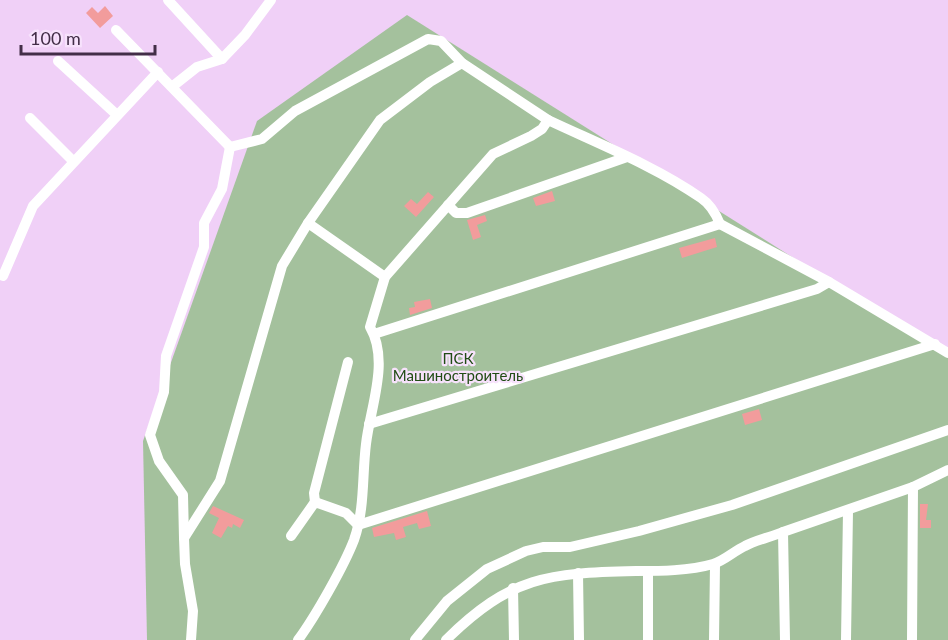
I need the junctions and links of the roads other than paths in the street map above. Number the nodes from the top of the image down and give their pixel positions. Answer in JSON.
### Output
{"nodes":[{"id":1,"x":168,"y":0,"type":"edge"},
{"id":2,"x":264,"y":2,"type":"edge"},
{"id":3,"x":116,"y":30,"type":"dead end"},
{"id":4,"x":222,"y":59,"type":"junction"},
{"id":5,"x":58,"y":61,"type":"dead end"},
{"id":6,"x":462,"y":63,"type":"junction"},
{"id":7,"x":158,"y":72,"type":"junction"},
{"id":8,"x":173,"y":86,"type":"junction"},
{"id":9,"x":117,"y":116,"type":"junction"},
{"id":10,"x":30,"y":118,"type":"dead end"},
{"id":11,"x":548,"y":120,"type":"junction"},
{"id":12,"x":230,"y":147,"type":"junction"},
{"id":13,"x":627,"y":157,"type":"junction"},
{"id":14,"x":73,"y":161,"type":"junction"},
{"id":15,"x":448,"y":204,"type":"junction"},
{"id":16,"x":308,"y":223,"type":"junction"},
{"id":17,"x":720,"y":224,"type":"junction"},
{"id":18,"x":3,"y":276,"type":"dead end"},
{"id":19,"x":385,"y":277,"type":"junction"},
{"id":20,"x":830,"y":282,"type":"junction"},
{"id":21,"x":374,"y":334,"type":"junction"},
{"id":22,"x":934,"y":344,"type":"junction"},
{"id":23,"x":948,"y":353,"type":"edge"},
{"id":24,"x":348,"y":362,"type":"dead end"},
{"id":25,"x":369,"y":424,"type":"junction"},
{"id":26,"x":948,"y":429,"type":"edge"},
{"id":27,"x":948,"y":470,"type":"edge"},
{"id":28,"x":913,"y":487,"type":"junction"},
{"id":29,"x":315,"y":502,"type":"junction"},
{"id":30,"x":848,"y":511,"type":"junction"},
{"id":31,"x":358,"y":525,"type":"junction"},
{"id":32,"x":783,"y":532,"type":"junction"},
{"id":33,"x":291,"y":536,"type":"dead end"},
{"id":34,"x":184,"y":538,"type":"junction"},
{"id":35,"x":715,"y":564,"type":"junction"},
{"id":36,"x":648,"y":571,"type":"junction"},
{"id":37,"x":578,"y":573,"type":"junction"},
{"id":38,"x":513,"y":588,"type":"junction"},
{"id":39,"x":191,"y":640,"type":"edge"},
{"id":40,"x":298,"y":640,"type":"edge"},
{"id":41,"x":415,"y":640,"type":"edge"},
{"id":42,"x":446,"y":640,"type":"edge"},
{"id":43,"x":514,"y":640,"type":"edge"},
{"id":44,"x":579,"y":640,"type":"edge"},
{"id":45,"x":648,"y":640,"type":"edge"},
{"id":46,"x":714,"y":640,"type":"edge"},
{"id":47,"x":785,"y":640,"type":"edge"},
{"id":48,"x":846,"y":640,"type":"edge"},
{"id":49,"x":912,"y":640,"type":"edge"}],
"edges":[{"from":1,"to":4,"type":"street"},
{"from":2,"to":4,"type":"street"},
{"from":3,"to":7,"type":"street"},
{"from":4,"to":8,"type":"street"},
{"from":5,"to":9,"type":"street"},
{"from":6,"to":11,"type":"street"},
{"from":6,"to":12,"type":"street"},
{"from":6,"to":16,"type":"street"},
{"from":7,"to":8,"type":"street"},
{"from":7,"to":9,"type":"street"},
{"from":8,"to":12,"type":"street"},
{"from":9,"to":14,"type":"street"},
{"from":10,"to":14,"type":"street"},
{"from":11,"to":13,"type":"street"},
{"from":11,"to":15,"type":"street"},
{"from":12,"to":34,"type":"street"},
{"from":13,"to":15,"type":"street"},
{"from":13,"to":17,"type":"street"},
{"from":14,"to":18,"type":"street"},
{"from":15,"to":19,"type":"street"},
{"from":16,"to":19,"type":"street"},
{"from":16,"to":34,"type":"street"},
{"from":17,"to":20,"type":"street"},
{"from":17,"to":21,"type":"street"},
{"from":19,"to":21,"type":"street"},
{"from":20,"to":22,"type":"street"},
{"from":20,"to":25,"type":"street"},
{"from":21,"to":25,"type":"street"},
{"from":22,"to":23,"type":"street"},
{"from":22,"to":31,"type":"street"},
{"from":24,"to":29,"type":"street"},
{"from":25,"to":31,"type":"street"},
{"from":26,"to":41,"type":"street"},
{"from":27,"to":28,"type":"street"},
{"from":28,"to":30,"type":"street"},
{"from":28,"to":49,"type":"street"},
{"from":29,"to":31,"type":"street"},
{"from":29,"to":33,"type":"street"},
{"from":30,"to":32,"type":"street"},
{"from":30,"to":48,"type":"street"},
{"from":31,"to":40,"type":"street"},
{"from":32,"to":35,"type":"street"},
{"from":32,"to":47,"type":"street"},
{"from":34,"to":39,"type":"street"},
{"from":35,"to":36,"type":"street"},
{"from":35,"to":46,"type":"street"},
{"from":36,"to":37,"type":"street"},
{"from":36,"to":45,"type":"street"},
{"from":37,"to":38,"type":"street"},
{"from":37,"to":44,"type":"street"},
{"from":38,"to":42,"type":"street"},
{"from":38,"to":43,"type":"street"}]}
